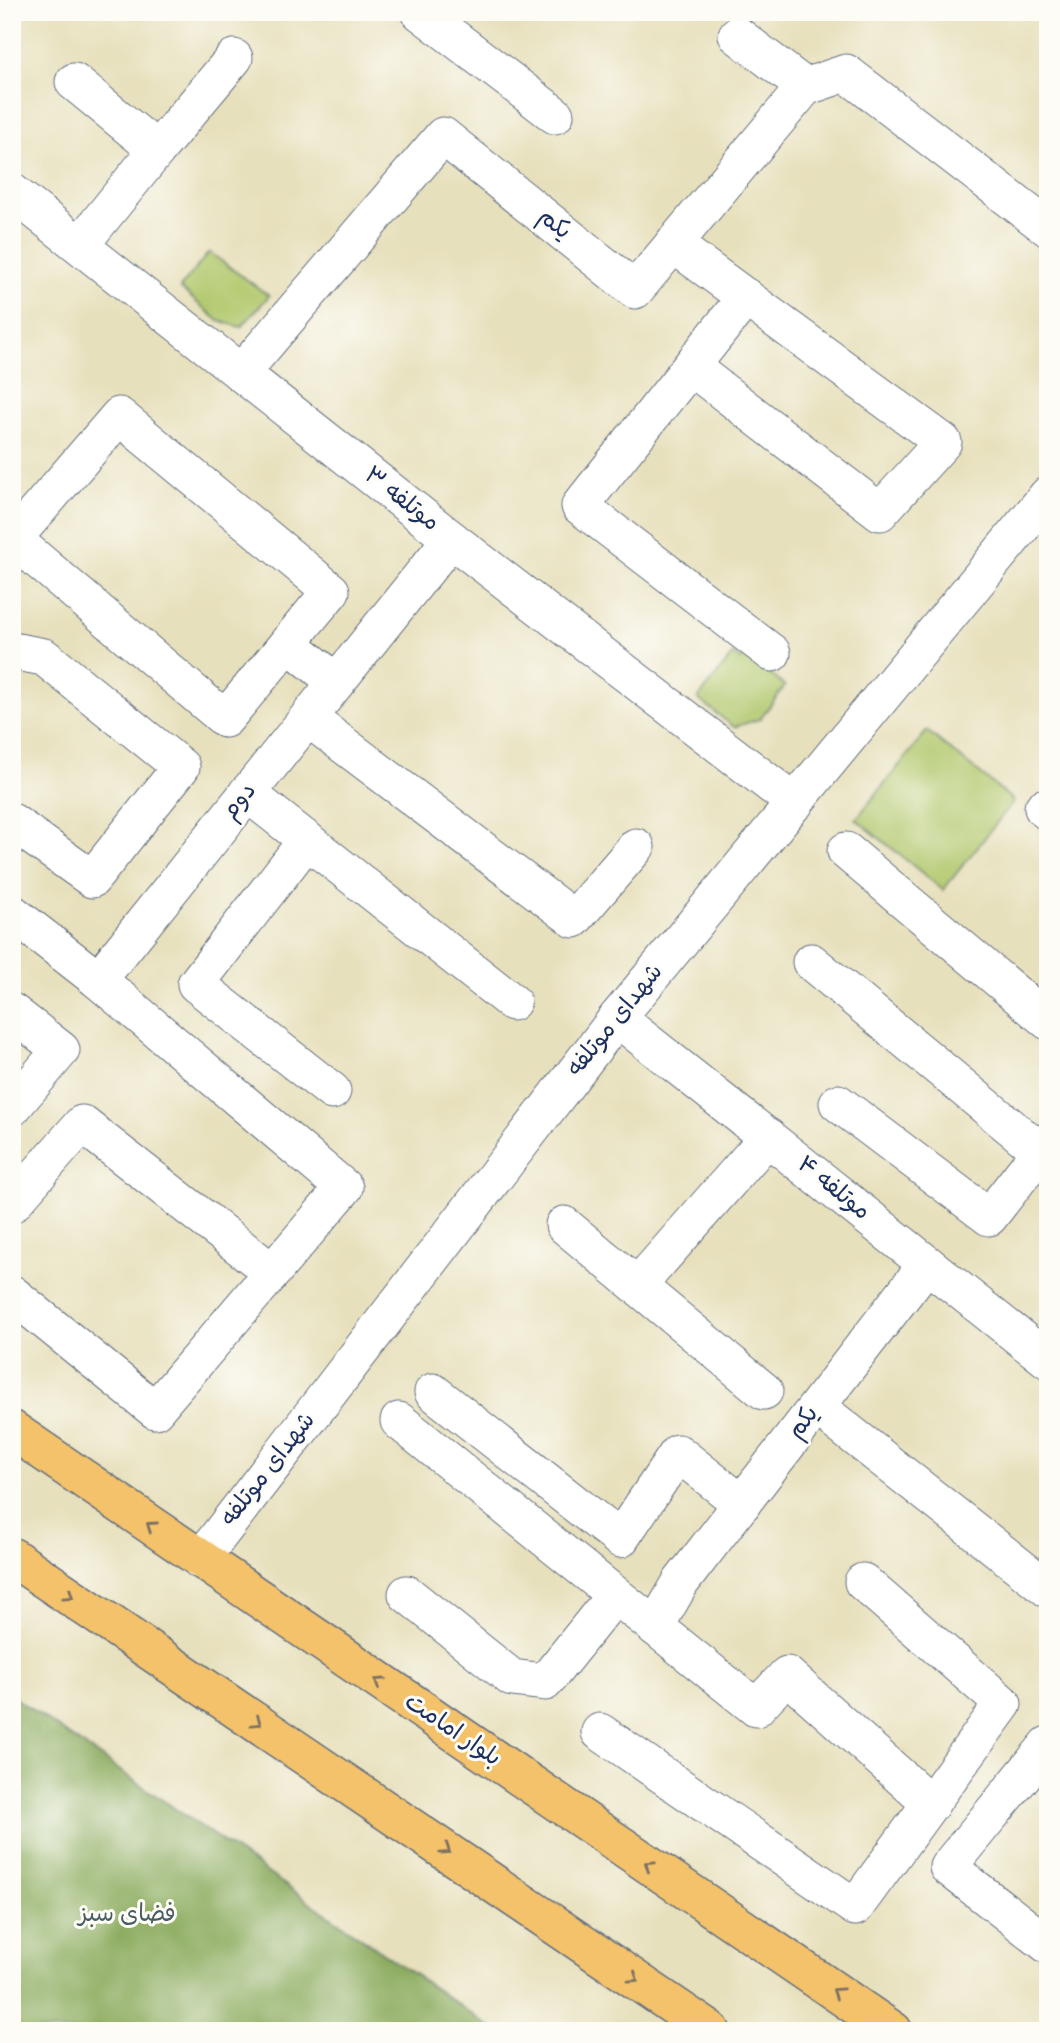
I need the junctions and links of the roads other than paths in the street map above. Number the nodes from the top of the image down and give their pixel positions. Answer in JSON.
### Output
{"nodes":[{"id":1,"x":420,"y":12,"type":"edge"},
{"id":2,"x":737,"y":35,"type":"dead end"},
{"id":3,"x":234,"y":58,"type":"dead end"},
{"id":4,"x":74,"y":82,"type":"dead end"},
{"id":5,"x":805,"y":88,"type":"junction"},
{"id":6,"x":555,"y":115,"type":"dead end"},
{"id":7,"x":157,"y":150,"type":"junction"},
{"id":8,"x":12,"y":192,"type":"edge"},
{"id":9,"x":1048,"y":228,"type":"edge"},
{"id":10,"x":673,"y":244,"type":"junction"},
{"id":11,"x":79,"y":245,"type":"junction"},
{"id":12,"x":746,"y":297,"type":"junction"},
{"id":13,"x":691,"y":367,"type":"junction"},
{"id":14,"x":241,"y":373,"type":"junction"},
{"id":15,"x":1048,"y":495,"type":"edge"},
{"id":16,"x":451,"y":539,"type":"junction"},
{"id":17,"x":288,"y":643,"type":"junction"},
{"id":18,"x":12,"y":651,"type":"edge"},
{"id":19,"x":772,"y":653,"type":"dead end"},
{"id":20,"x":336,"y":682,"type":"junction"},
{"id":21,"x":307,"y":718,"type":"junction"},
{"id":22,"x":247,"y":793,"type":"junction"},
{"id":23,"x":794,"y":803,"type":"junction"},
{"id":24,"x":12,"y":822,"type":"edge"},
{"id":25,"x":307,"y":840,"type":"junction"},
{"id":26,"x":636,"y":847,"type":"dead end"},
{"id":27,"x":846,"y":851,"type":"dead end"},
{"id":28,"x":12,"y":913,"type":"edge"},
{"id":29,"x":811,"y":962,"type":"dead end"},
{"id":30,"x":98,"y":980,"type":"junction"},
{"id":31,"x":512,"y":1002,"type":"dead end"},
{"id":32,"x":12,"y":1012,"type":"edge"},
{"id":33,"x":617,"y":1018,"type":"junction"},
{"id":34,"x":1048,"y":1021,"type":"edge"},
{"id":35,"x":332,"y":1091,"type":"dead end"},
{"id":36,"x":838,"y":1103,"type":"dead end"},
{"id":37,"x":12,"y":1108,"type":"edge"},
{"id":38,"x":768,"y":1137,"type":"junction"},
{"id":39,"x":1044,"y":1146,"type":"edge"},
{"id":40,"x":12,"y":1205,"type":"edge"},
{"id":41,"x":564,"y":1225,"type":"dead end"},
{"id":42,"x":927,"y":1264,"type":"junction"},
{"id":43,"x":272,"y":1272,"type":"junction"},
{"id":44,"x":638,"y":1285,"type":"junction"},
{"id":45,"x":12,"y":1294,"type":"edge"},
{"id":46,"x":1048,"y":1360,"type":"edge"},
{"id":47,"x":764,"y":1391,"type":"dead end"},
{"id":48,"x":433,"y":1392,"type":"dead end"},
{"id":49,"x":817,"y":1407,"type":"junction"},
{"id":50,"x":399,"y":1421,"type":"dead end"},
{"id":51,"x":12,"y":1430,"type":"edge"},
{"id":52,"x":742,"y":1504,"type":"junction"},
{"id":53,"x":12,"y":1557,"type":"edge"},
{"id":54,"x":200,"y":1560,"type":"junction"},
{"id":55,"x":863,"y":1582,"type":"dead end"},
{"id":56,"x":1048,"y":1589,"type":"edge"},
{"id":57,"x":407,"y":1594,"type":"dead end"},
{"id":58,"x":615,"y":1595,"type":"junction"},
{"id":59,"x":654,"y":1627,"type":"junction"},
{"id":60,"x":600,"y":1732,"type":"dead end"},
{"id":61,"x":1048,"y":1745,"type":"edge"},
{"id":62,"x":931,"y":1804,"type":"junction"},
{"id":63,"x":1048,"y":1945,"type":"edge"},
{"id":64,"x":711,"y":2031,"type":"edge"},
{"id":65,"x":893,"y":2031,"type":"edge"}],
"edges":[{"from":1,"to":6,"type":"street"},
{"from":2,"to":5,"type":"street"},
{"from":3,"to":7,"type":"street"},
{"from":4,"to":7,"type":"street"},
{"from":5,"to":9,"type":"street"},
{"from":5,"to":10,"type":"street","name":"یکم"},
{"from":7,"to":11,"type":"street"},
{"from":8,"to":11,"type":"street","name":"موتلفه ۳"},
{"from":10,"to":12,"type":"street"},
{"from":10,"to":14,"type":"street","name":"یکم"},
{"from":11,"to":14,"type":"street","name":"موتلفه ۳"},
{"from":12,"to":13,"type":"street"},
{"from":12,"to":13,"type":"street"},
{"from":13,"to":19,"type":"street"},
{"from":14,"to":16,"type":"street","name":"موتلفه ۳"},
{"from":15,"to":23,"type":"street","name":"شهدای موتلفه"},
{"from":16,"to":20,"type":"street","name":"دوم"},
{"from":16,"to":23,"type":"street","name":"موتلفه ۳"},
{"from":17,"to":17,"type":"street"},
{"from":17,"to":20,"type":"street"},
{"from":18,"to":24,"type":"street"},
{"from":20,"to":21,"type":"street","name":"دوم"},
{"from":21,"to":22,"type":"street","name":"دوم"},
{"from":21,"to":26,"type":"street"},
{"from":22,"to":25,"type":"street"},
{"from":22,"to":30,"type":"street","name":"دوم"},
{"from":23,"to":33,"type":"street","name":"شهدای موتلفه"},
{"from":25,"to":31,"type":"street"},
{"from":25,"to":35,"type":"street"},
{"from":27,"to":34,"type":"street"},
{"from":28,"to":30,"type":"street"},
{"from":29,"to":39,"type":"street"},
{"from":30,"to":43,"type":"street"},
{"from":32,"to":37,"type":"street"},
{"from":33,"to":38,"type":"street","name":"موتلفه ۴"},
{"from":33,"to":54,"type":"street","name":"شهدای موتلفه"},
{"from":36,"to":39,"type":"street"},
{"from":38,"to":42,"type":"street","name":"موتلفه ۴"},
{"from":38,"to":44,"type":"street"},
{"from":40,"to":43,"type":"street"},
{"from":41,"to":44,"type":"street"},
{"from":42,"to":46,"type":"street","name":"موتلفه ۴"},
{"from":42,"to":49,"type":"street","name":"یکم"},
{"from":43,"to":45,"type":"street"},
{"from":44,"to":47,"type":"street"},
{"from":48,"to":52,"type":"street"},
{"from":49,"to":52,"type":"street","name":"یکم"},
{"from":49,"to":56,"type":"street"},
{"from":50,"to":58,"type":"street"},
{"from":54,"to":51,"type":"main road","name":"بلوار امامت","one_way":true},
{"from":52,"to":59,"type":"street","name":"یکم"},
{"from":53,"to":64,"type":"main road","one_way":true},
{"from":65,"to":54,"type":"main road","name":"بلوار امامت","one_way":true},
{"from":55,"to":62,"type":"street"},
{"from":57,"to":58,"type":"street"},
{"from":58,"to":59,"type":"street"},
{"from":59,"to":62,"type":"street"},
{"from":60,"to":62,"type":"street"},
{"from":61,"to":63,"type":"street"}]}
